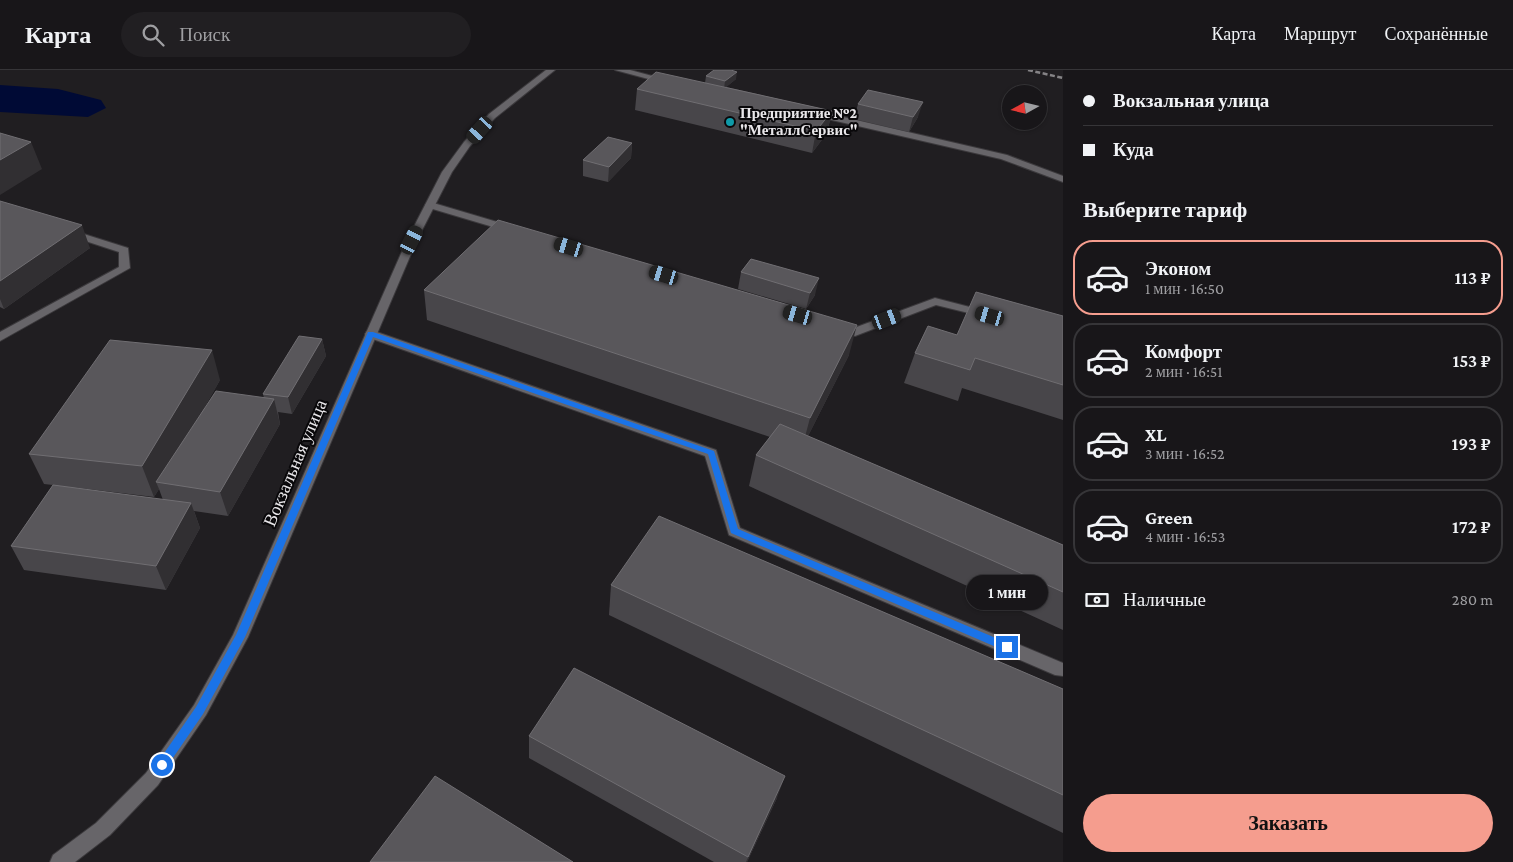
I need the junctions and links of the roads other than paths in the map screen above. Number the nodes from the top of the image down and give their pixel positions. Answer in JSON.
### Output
{"nodes":[{"id":1,"x":550,"y":70,"type":"edge"},
{"id":2,"x":619,"y":70,"type":"edge"},
{"id":3,"x":676,"y":83,"type":"edge"},
{"id":4,"x":808,"y":112,"type":"edge"},
{"id":5,"x":1063,"y":179,"type":"edge"},
{"id":6,"x":430,"y":205,"type":"junction"},
{"id":7,"x":60,"y":230,"type":"edge"},
{"id":8,"x":521,"y":232,"type":"edge"},
{"id":9,"x":999,"y":318,"type":"edge"},
{"id":10,"x":826,"y":323,"type":"edge"},
{"id":11,"x":371,"y":334,"type":"junction"},
{"id":12,"x":0,"y":337,"type":"edge"},
{"id":13,"x":1061,"y":670,"type":"dead end"},
{"id":14,"x":60,"y":862,"type":"edge"}],
"edges":[{"from":1,"to":6,"type":"street","name":"Вокзальная улица"},
{"from":2,"to":3,"type":"street"},
{"from":4,"to":5,"type":"street"},
{"from":6,"to":8,"type":"street"},
{"from":6,"to":11,"type":"street","name":"Вокзальная улица"},
{"from":7,"to":12,"type":"street"},
{"from":9,"to":10,"type":"street"},
{"from":11,"to":13,"type":"street"},
{"from":11,"to":14,"type":"street","name":"Вокзальная улица"}]}
